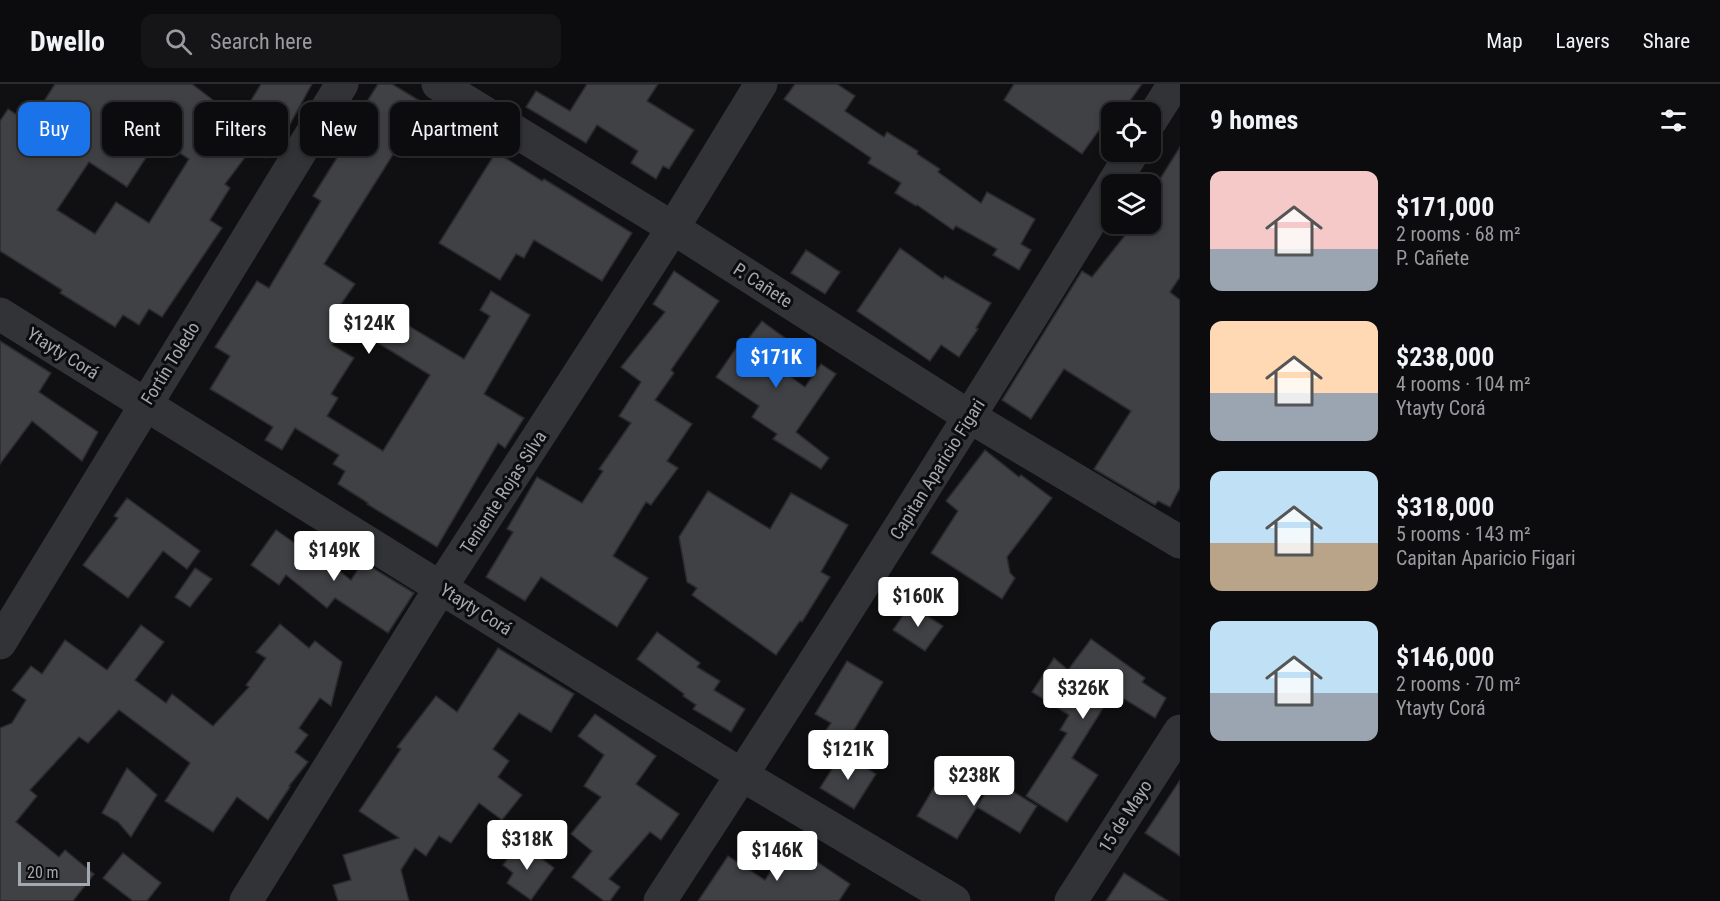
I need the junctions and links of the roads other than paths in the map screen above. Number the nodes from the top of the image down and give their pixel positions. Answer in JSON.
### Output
{"nodes":[{"id":1,"x":342,"y":84,"type":"edge"},
{"id":2,"x":438,"y":84,"type":"edge"},
{"id":3,"x":761,"y":84,"type":"edge"},
{"id":4,"x":1174,"y":84,"type":"edge"},
{"id":5,"x":1161,"y":105,"type":"edge"},
{"id":6,"x":1101,"y":203,"type":"edge"},
{"id":7,"x":673,"y":228,"type":"junction"},
{"id":8,"x":0,"y":314,"type":"edge"},
{"id":9,"x":145,"y":404,"type":"junction"},
{"id":10,"x":970,"y":417,"type":"junction"},
{"id":11,"x":1180,"y":542,"type":"edge"},
{"id":12,"x":441,"y":587,"type":"junction"},
{"id":13,"x":0,"y":643,"type":"edge"},
{"id":14,"x":1180,"y":731,"type":"edge"},
{"id":15,"x":742,"y":775,"type":"junction"},
{"id":16,"x":246,"y":901,"type":"edge"},
{"id":17,"x":660,"y":901,"type":"edge"},
{"id":18,"x":954,"y":901,"type":"edge"},
{"id":19,"x":1071,"y":901,"type":"edge"}],
"edges":[{"from":1,"to":9,"type":"street","name":"Fortín Toledo"},
{"from":2,"to":7,"type":"street","name":"P. Cañete"},
{"from":3,"to":7,"type":"street","name":"Teniente Rojas Silva"},
{"from":4,"to":5,"type":"street"},
{"from":6,"to":10,"type":"street","name":"Capitan Aparicio Figari"},
{"from":7,"to":10,"type":"street","name":"P. Cañete"},
{"from":7,"to":12,"type":"street","name":"Teniente Rojas Silva"},
{"from":8,"to":9,"type":"street","name":"Ytayty Corá"},
{"from":9,"to":12,"type":"street","name":"Ytayty Corá"},
{"from":9,"to":13,"type":"street","name":"Fortín Toledo"},
{"from":10,"to":11,"type":"street","name":"P. Cañete"},
{"from":10,"to":15,"type":"street","name":"Capitan Aparicio Figari"},
{"from":12,"to":15,"type":"street","name":"Ytayty Corá"},
{"from":12,"to":16,"type":"street","name":"Teniente Rojas Silva"},
{"from":14,"to":19,"type":"street","name":"15 de Mayo"},
{"from":15,"to":17,"type":"street","name":"Capitan Aparicio Figari"},
{"from":15,"to":18,"type":"street","name":"Ytayty Corá"}]}
